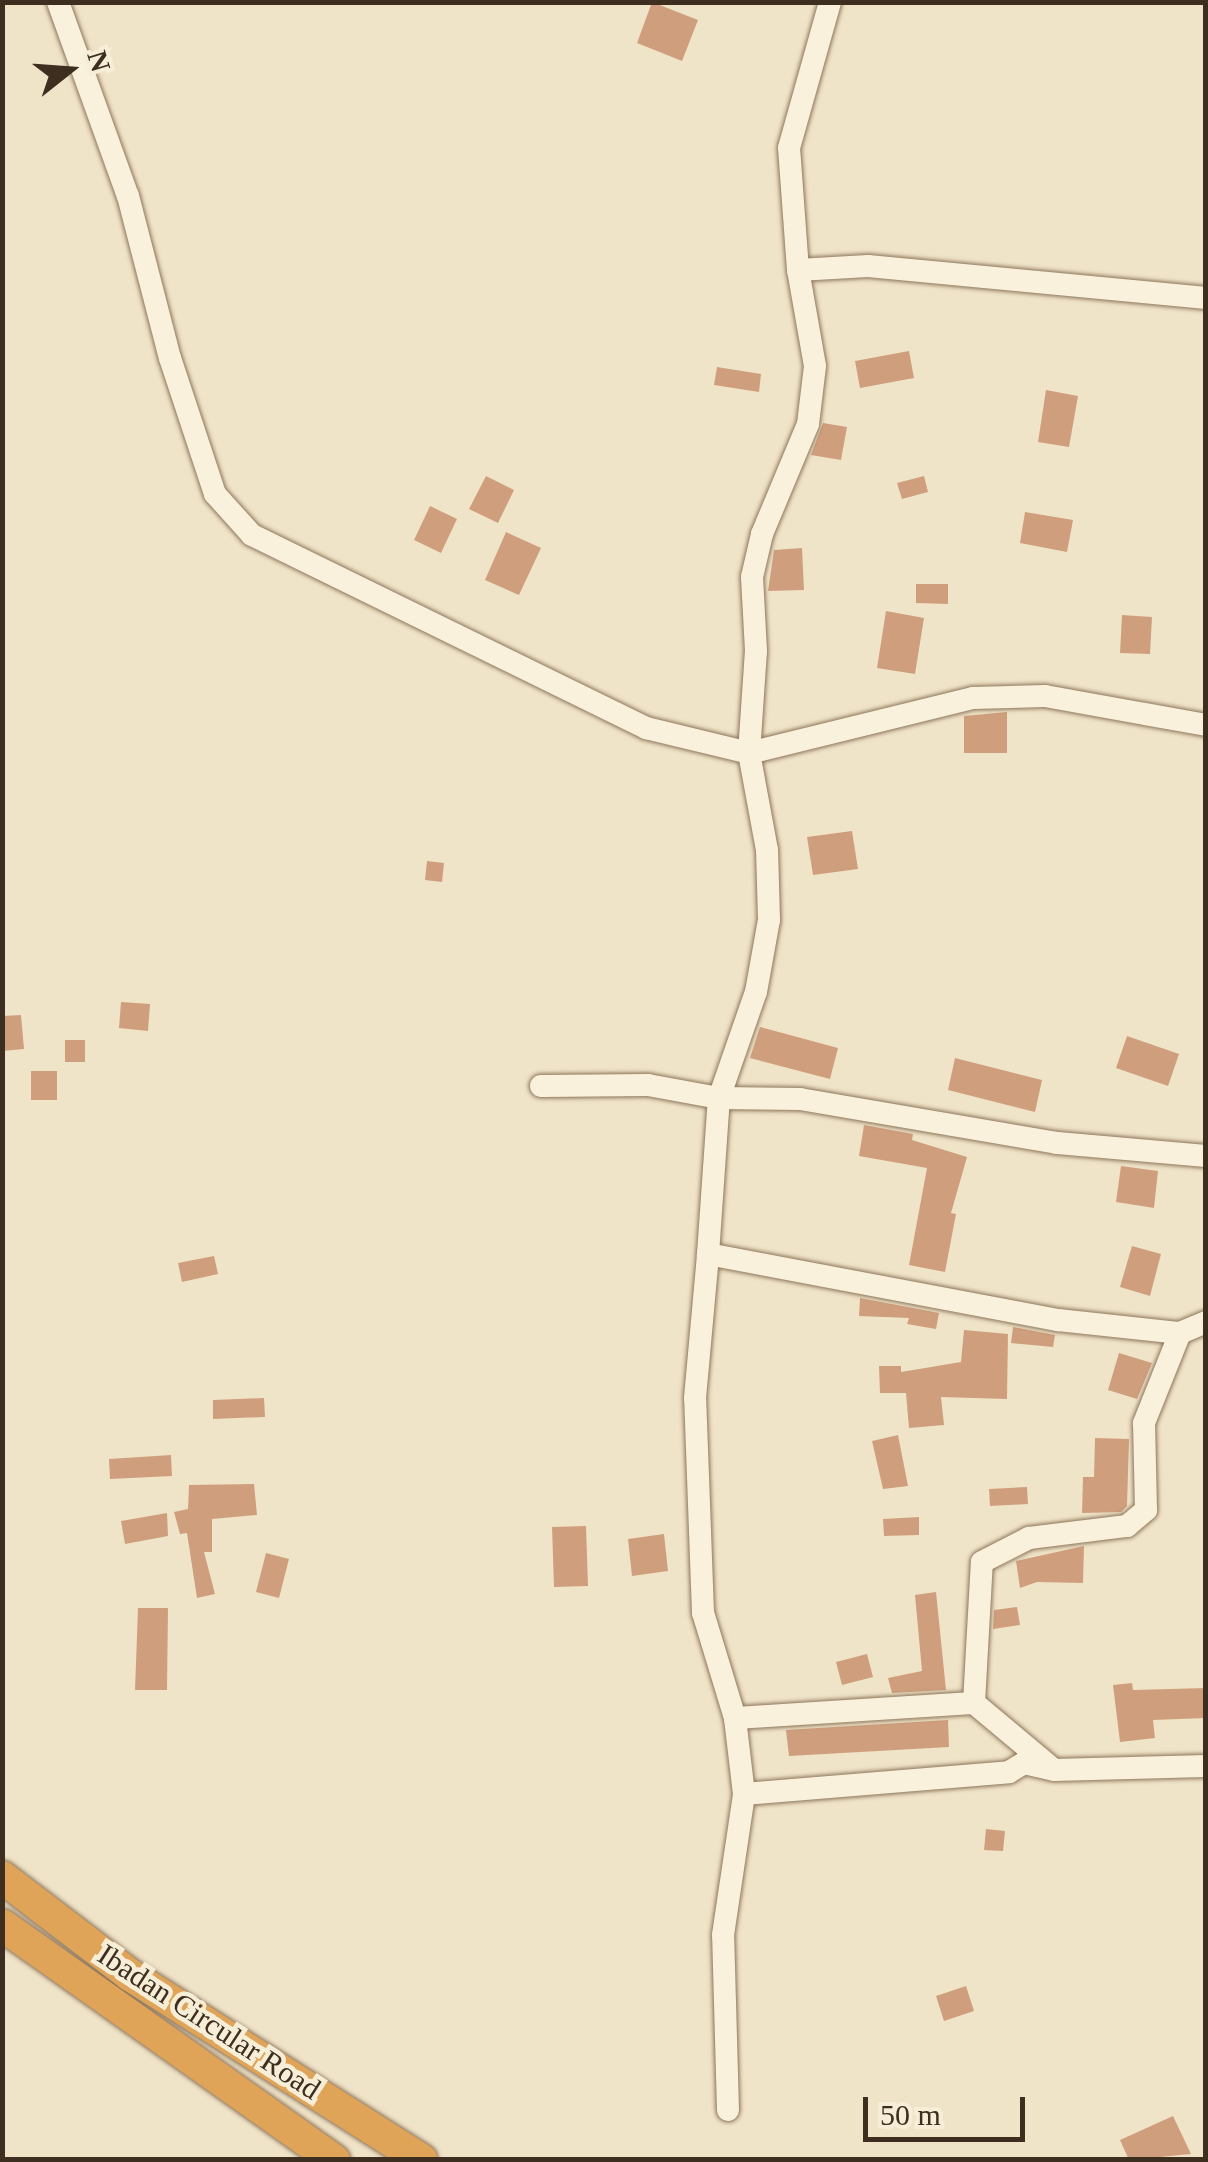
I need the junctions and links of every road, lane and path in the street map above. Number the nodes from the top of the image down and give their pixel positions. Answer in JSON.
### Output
{"nodes":[{"id":1,"x":58,"y":2,"type":"edge"},
{"id":2,"x":830,"y":2,"type":"edge"},
{"id":3,"x":798,"y":270,"type":"junction"},
{"id":4,"x":1206,"y":298,"type":"edge"},
{"id":5,"x":1206,"y":725,"type":"edge"},
{"id":6,"x":749,"y":753,"type":"junction"},
{"id":7,"x":541,"y":1086,"type":"dead end"},
{"id":8,"x":719,"y":1098,"type":"junction"},
{"id":9,"x":1206,"y":1156,"type":"edge"},
{"id":10,"x":708,"y":1254,"type":"junction"},
{"id":11,"x":1206,"y":1322,"type":"edge"},
{"id":12,"x":1180,"y":1332,"type":"junction"},
{"id":13,"x":974,"y":1702,"type":"junction"},
{"id":14,"x":735,"y":1718,"type":"junction"},
{"id":15,"x":1206,"y":1766,"type":"edge"},
{"id":16,"x":1054,"y":1770,"type":"junction"},
{"id":17,"x":744,"y":1794,"type":"junction"},
{"id":18,"x":2,"y":1877,"type":"edge"},
{"id":19,"x":2,"y":1925,"type":"edge"},
{"id":20,"x":728,"y":2110,"type":"dead end"},
{"id":21,"x":334,"y":2160,"type":"edge"},
{"id":22,"x":421,"y":2160,"type":"edge"}],
"edges":[{"from":1,"to":6,"type":"street"},
{"from":2,"to":3,"type":"street"},
{"from":3,"to":4,"type":"street"},
{"from":3,"to":6,"type":"street"},
{"from":5,"to":6,"type":"street"},
{"from":6,"to":8,"type":"street"},
{"from":7,"to":8,"type":"street"},
{"from":8,"to":9,"type":"street"},
{"from":8,"to":10,"type":"street"},
{"from":10,"to":12,"type":"street"},
{"from":10,"to":14,"type":"street"},
{"from":11,"to":12,"type":"street"},
{"from":12,"to":13,"type":"street"},
{"from":13,"to":14,"type":"street"},
{"from":13,"to":16,"type":"street"},
{"from":14,"to":17,"type":"street"},
{"from":15,"to":16,"type":"street"},
{"from":16,"to":17,"type":"street"},
{"from":17,"to":20,"type":"street"},
{"from":18,"to":22,"type":"highway","name":"Ibadan Circular Road"},
{"from":19,"to":21,"type":"highway","name":"Ibadan Circular Road"}]}
